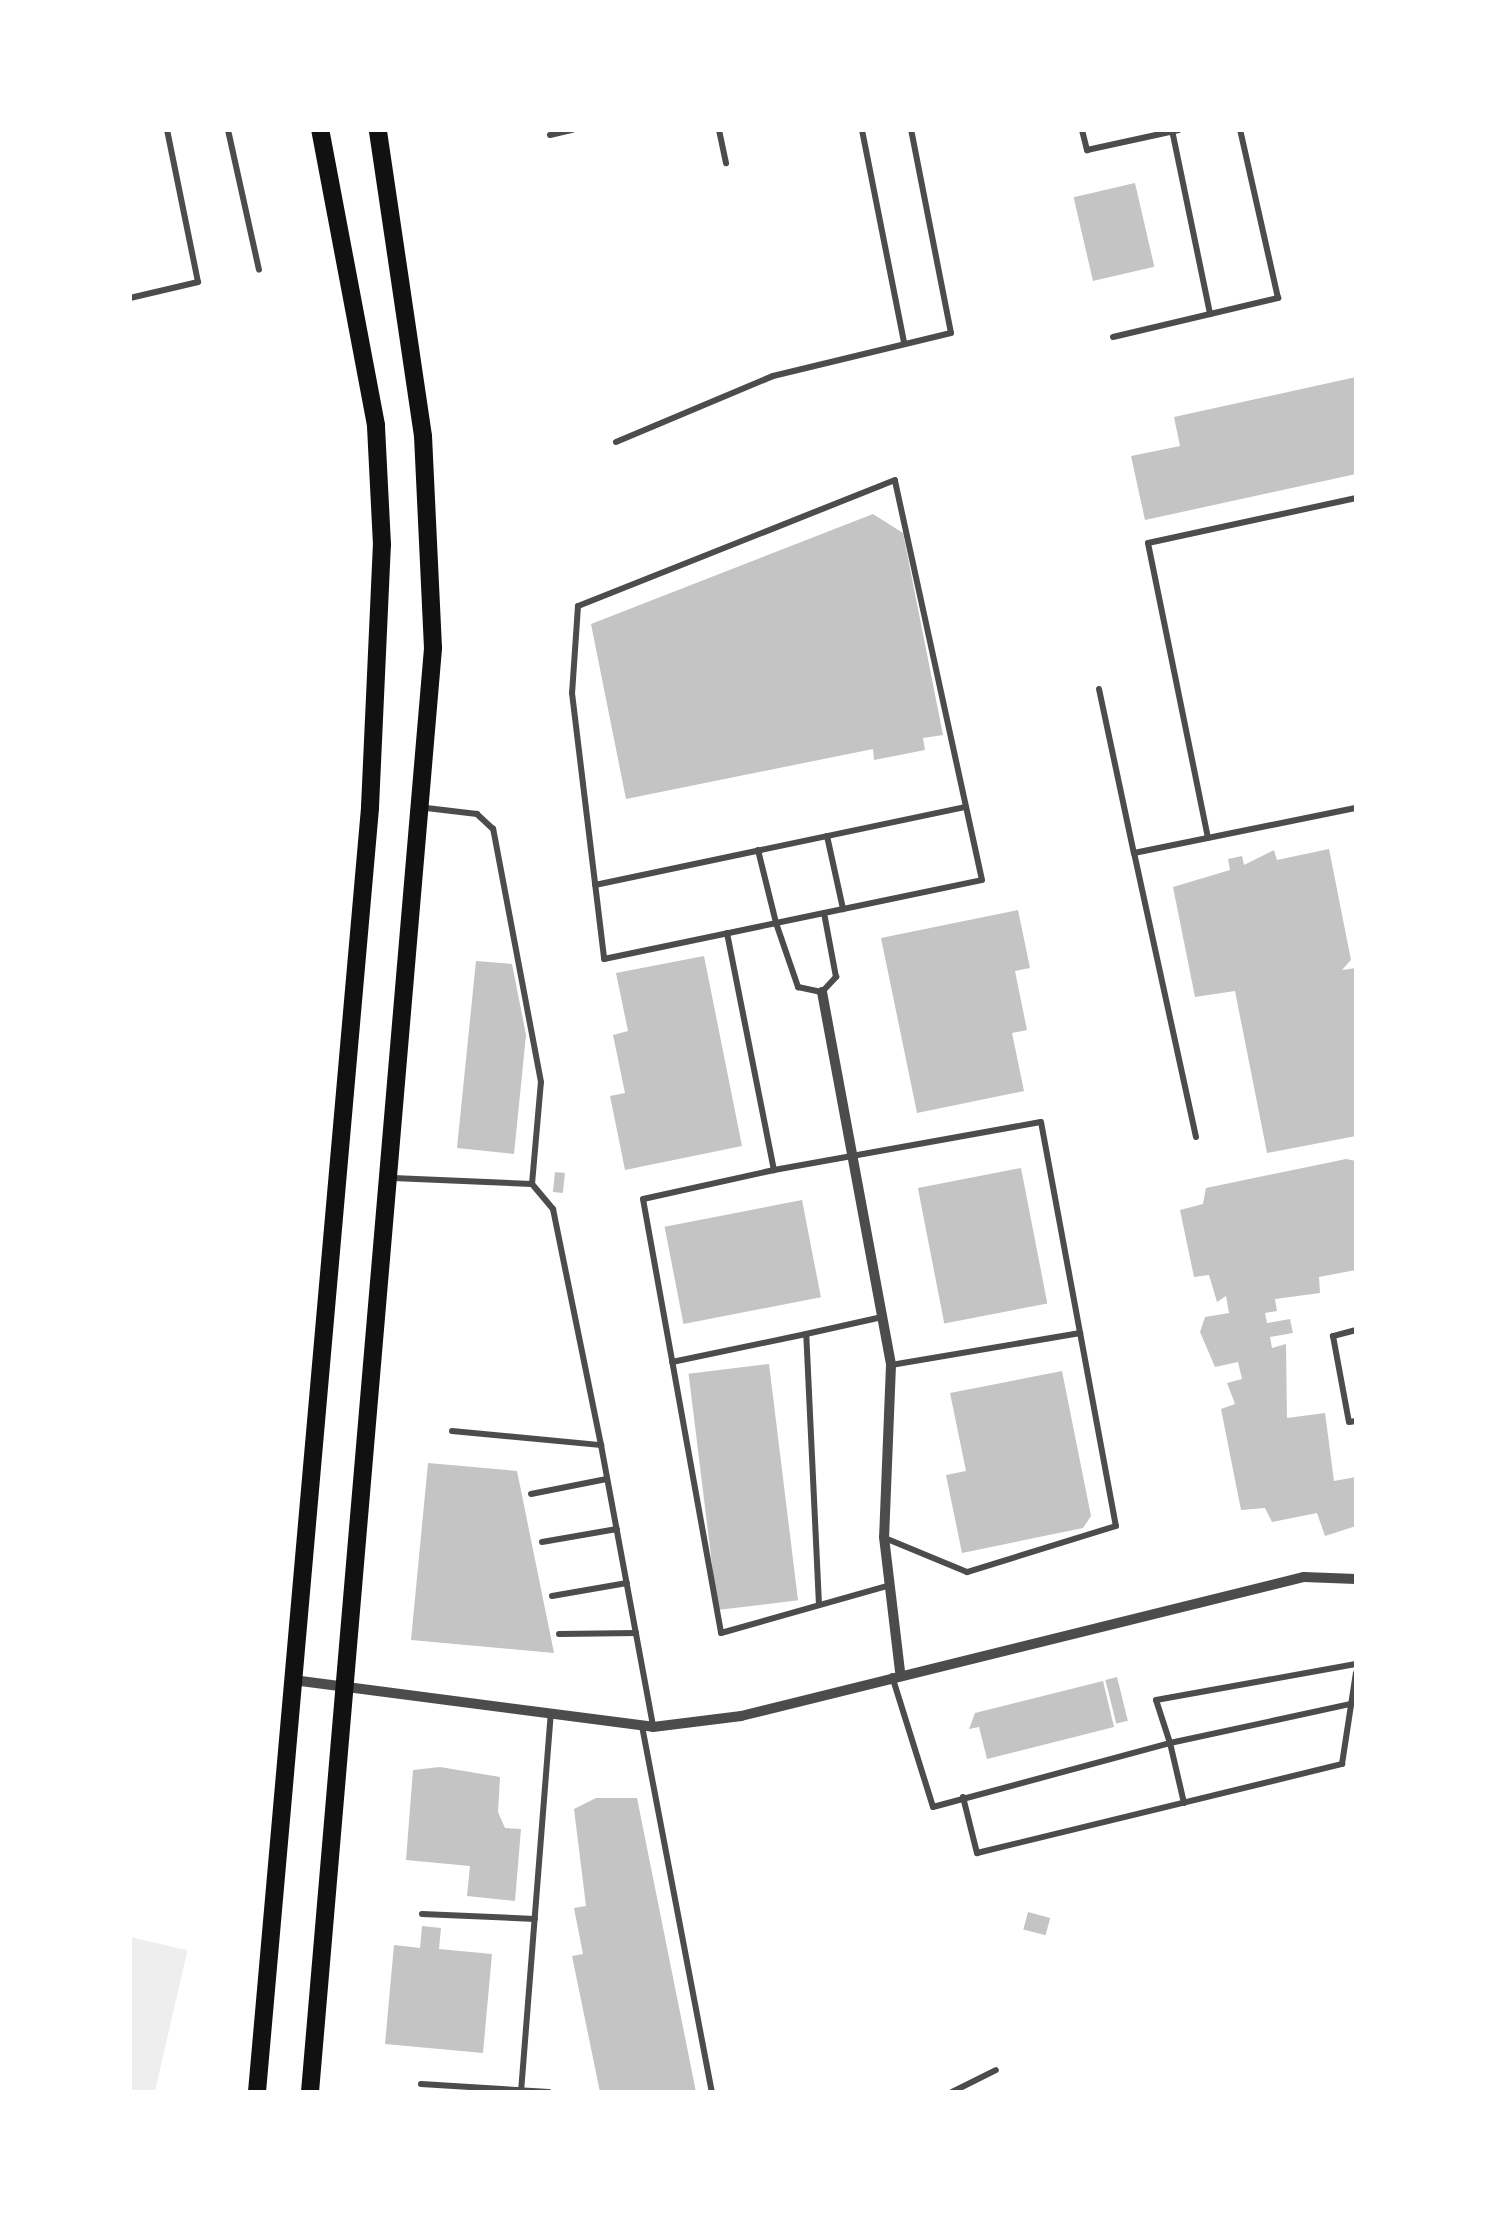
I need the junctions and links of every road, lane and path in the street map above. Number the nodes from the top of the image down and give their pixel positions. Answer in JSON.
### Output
{"nodes":[{"id":1,"x":168,"y":130,"type":"edge"},
{"id":2,"x":228,"y":130,"type":"edge"},
{"id":3,"x":320,"y":130,"type":"edge"},
{"id":4,"x":378,"y":130,"type":"edge"},
{"id":5,"x":572,"y":130,"type":"edge"},
{"id":6,"x":719,"y":130,"type":"edge"},
{"id":7,"x":862,"y":130,"type":"edge"},
{"id":8,"x":911,"y":130,"type":"edge"},
{"id":9,"x":1082,"y":130,"type":"edge"},
{"id":10,"x":1174,"y":130,"type":"edge"},
{"id":11,"x":1240,"y":130,"type":"edge"},
{"id":12,"x":550,"y":135,"type":"dead end"},
{"id":13,"x":726,"y":163,"type":"dead end"},
{"id":14,"x":259,"y":270,"type":"dead end"},
{"id":15,"x":130,"y":298,"type":"edge"},
{"id":16,"x":1210,"y":314,"type":"junction"},
{"id":17,"x":1113,"y":337,"type":"dead end"},
{"id":18,"x":904,"y":343,"type":"junction"},
{"id":19,"x":616,"y":442,"type":"dead end"},
{"id":20,"x":1356,"y":498,"type":"edge"},
{"id":21,"x":1099,"y":689,"type":"dead end"},
{"id":22,"x":966,"y":807,"type":"junction"},
{"id":23,"x":426,"y":808,"type":"junction"},
{"id":24,"x":1356,"y":808,"type":"edge"},
{"id":25,"x":826,"y":836,"type":"junction"},
{"id":26,"x":1208,"y":838,"type":"junction"},
{"id":27,"x":758,"y":850,"type":"junction"},
{"id":28,"x":1134,"y":853,"type":"junction"},
{"id":29,"x":595,"y":885,"type":"junction"},
{"id":30,"x":843,"y":909,"type":"junction"},
{"id":31,"x":824,"y":913,"type":"junction"},
{"id":32,"x":776,"y":923,"type":"junction"},
{"id":33,"x":727,"y":933,"type":"junction"},
{"id":34,"x":822,"y":992,"type":"junction"},
{"id":35,"x":1196,"y":1137,"type":"dead end"},
{"id":36,"x":854,"y":1158,"type":"junction"},
{"id":37,"x":774,"y":1170,"type":"junction"},
{"id":38,"x":392,"y":1178,"type":"junction"},
{"id":39,"x":532,"y":1184,"type":"junction"},
{"id":40,"x":884,"y":1317,"type":"junction"},
{"id":41,"x":1356,"y":1330,"type":"edge"},
{"id":42,"x":1080,"y":1333,"type":"junction"},
{"id":43,"x":806,"y":1334,"type":"junction"},
{"id":44,"x":672,"y":1362,"type":"junction"},
{"id":45,"x":891,"y":1365,"type":"junction"},
{"id":46,"x":1356,"y":1421,"type":"edge"},
{"id":47,"x":452,"y":1431,"type":"dead end"},
{"id":48,"x":601,"y":1445,"type":"junction"},
{"id":49,"x":608,"y":1479,"type":"junction"},
{"id":50,"x":531,"y":1494,"type":"dead end"},
{"id":51,"x":617,"y":1530,"type":"junction"},
{"id":52,"x":884,"y":1537,"type":"junction"},
{"id":53,"x":542,"y":1542,"type":"dead end"},
{"id":54,"x":1356,"y":1579,"type":"edge"},
{"id":55,"x":627,"y":1583,"type":"junction"},
{"id":56,"x":887,"y":1586,"type":"junction"},
{"id":57,"x":552,"y":1596,"type":"dead end"},
{"id":58,"x":819,"y":1605,"type":"junction"},
{"id":59,"x":636,"y":1632,"type":"junction"},
{"id":60,"x":558,"y":1634,"type":"dead end"},
{"id":61,"x":1356,"y":1664,"type":"edge"},
{"id":62,"x":1356,"y":1673,"type":"edge"},
{"id":63,"x":896,"y":1674,"type":"junction"},
{"id":64,"x":288,"y":1680,"type":"junction"},
{"id":65,"x":338,"y":1686,"type":"junction"},
{"id":66,"x":1351,"y":1704,"type":"junction"},
{"id":67,"x":551,"y":1714,"type":"junction"},
{"id":68,"x":648,"y":1726,"type":"junction"},
{"id":69,"x":1170,"y":1743,"type":"junction"},
{"id":70,"x":963,"y":1798,"type":"junction"},
{"id":71,"x":1184,"y":1803,"type":"junction"},
{"id":72,"x":422,"y":1914,"type":"dead end"},
{"id":73,"x":534,"y":1919,"type":"junction"},
{"id":74,"x":996,"y":2070,"type":"dead end"},
{"id":75,"x":421,"y":2084,"type":"dead end"},
{"id":76,"x":521,"y":2090,"type":"edge"},
{"id":77,"x":257,"y":2092,"type":"edge"},
{"id":78,"x":310,"y":2092,"type":"edge"},
{"id":79,"x":549,"y":2092,"type":"edge"},
{"id":80,"x":712,"y":2092,"type":"edge"},
{"id":81,"x":952,"y":2092,"type":"edge"}],
"edges":[{"from":1,"to":15,"type":"lane"},
{"from":2,"to":14,"type":"lane"},
{"from":3,"to":64,"type":"main road"},
{"from":4,"to":23,"type":"main road"},
{"from":5,"to":12,"type":"lane"},
{"from":6,"to":13,"type":"lane"},
{"from":7,"to":18,"type":"lane"},
{"from":8,"to":18,"type":"lane"},
{"from":9,"to":10,"type":"lane"},
{"from":10,"to":16,"type":"lane"},
{"from":11,"to":16,"type":"lane"},
{"from":16,"to":17,"type":"lane"},
{"from":18,"to":19,"type":"lane"},
{"from":20,"to":26,"type":"lane"},
{"from":21,"to":28,"type":"lane"},
{"from":22,"to":25,"type":"lane"},
{"from":22,"to":29,"type":"lane"},
{"from":22,"to":30,"type":"lane"},
{"from":23,"to":38,"type":"main road"},
{"from":23,"to":39,"type":"lane"},
{"from":24,"to":26,"type":"lane"},
{"from":25,"to":27,"type":"lane"},
{"from":25,"to":30,"type":"lane"},
{"from":26,"to":28,"type":"lane"},
{"from":27,"to":29,"type":"lane"},
{"from":27,"to":32,"type":"lane"},
{"from":28,"to":35,"type":"lane"},
{"from":29,"to":33,"type":"lane"},
{"from":30,"to":31,"type":"lane"},
{"from":31,"to":32,"type":"lane"},
{"from":31,"to":34,"type":"lane"},
{"from":32,"to":33,"type":"lane"},
{"from":32,"to":34,"type":"lane"},
{"from":33,"to":37,"type":"lane"},
{"from":34,"to":36,"type":"street"},
{"from":36,"to":37,"type":"lane"},
{"from":36,"to":40,"type":"street"},
{"from":36,"to":42,"type":"lane"},
{"from":37,"to":44,"type":"lane"},
{"from":38,"to":39,"type":"lane"},
{"from":38,"to":65,"type":"main road"},
{"from":39,"to":48,"type":"lane"},
{"from":40,"to":43,"type":"lane"},
{"from":40,"to":45,"type":"street"},
{"from":41,"to":46,"type":"lane"},
{"from":42,"to":45,"type":"lane"},
{"from":42,"to":52,"type":"lane"},
{"from":43,"to":44,"type":"lane"},
{"from":43,"to":58,"type":"lane"},
{"from":44,"to":58,"type":"lane"},
{"from":45,"to":52,"type":"street"},
{"from":47,"to":48,"type":"lane"},
{"from":48,"to":49,"type":"lane"},
{"from":49,"to":50,"type":"lane"},
{"from":49,"to":51,"type":"lane"},
{"from":51,"to":53,"type":"lane"},
{"from":51,"to":55,"type":"lane"},
{"from":52,"to":56,"type":"street"},
{"from":54,"to":63,"type":"street"},
{"from":55,"to":57,"type":"lane"},
{"from":55,"to":59,"type":"lane"},
{"from":56,"to":58,"type":"lane"},
{"from":56,"to":63,"type":"street"},
{"from":59,"to":60,"type":"lane"},
{"from":59,"to":68,"type":"lane"},
{"from":61,"to":69,"type":"lane"},
{"from":62,"to":66,"type":"lane"},
{"from":63,"to":68,"type":"street"},
{"from":63,"to":70,"type":"lane"},
{"from":64,"to":65,"type":"street"},
{"from":64,"to":77,"type":"main road"},
{"from":65,"to":67,"type":"street"},
{"from":65,"to":78,"type":"main road"},
{"from":66,"to":69,"type":"lane"},
{"from":66,"to":71,"type":"lane"},
{"from":67,"to":68,"type":"street"},
{"from":67,"to":73,"type":"lane"},
{"from":68,"to":80,"type":"lane"},
{"from":69,"to":70,"type":"lane"},
{"from":69,"to":71,"type":"lane"},
{"from":70,"to":71,"type":"lane"},
{"from":72,"to":73,"type":"lane"},
{"from":73,"to":76,"type":"lane"},
{"from":74,"to":81,"type":"lane"},
{"from":75,"to":76,"type":"lane"},
{"from":76,"to":79,"type":"lane"}]}
